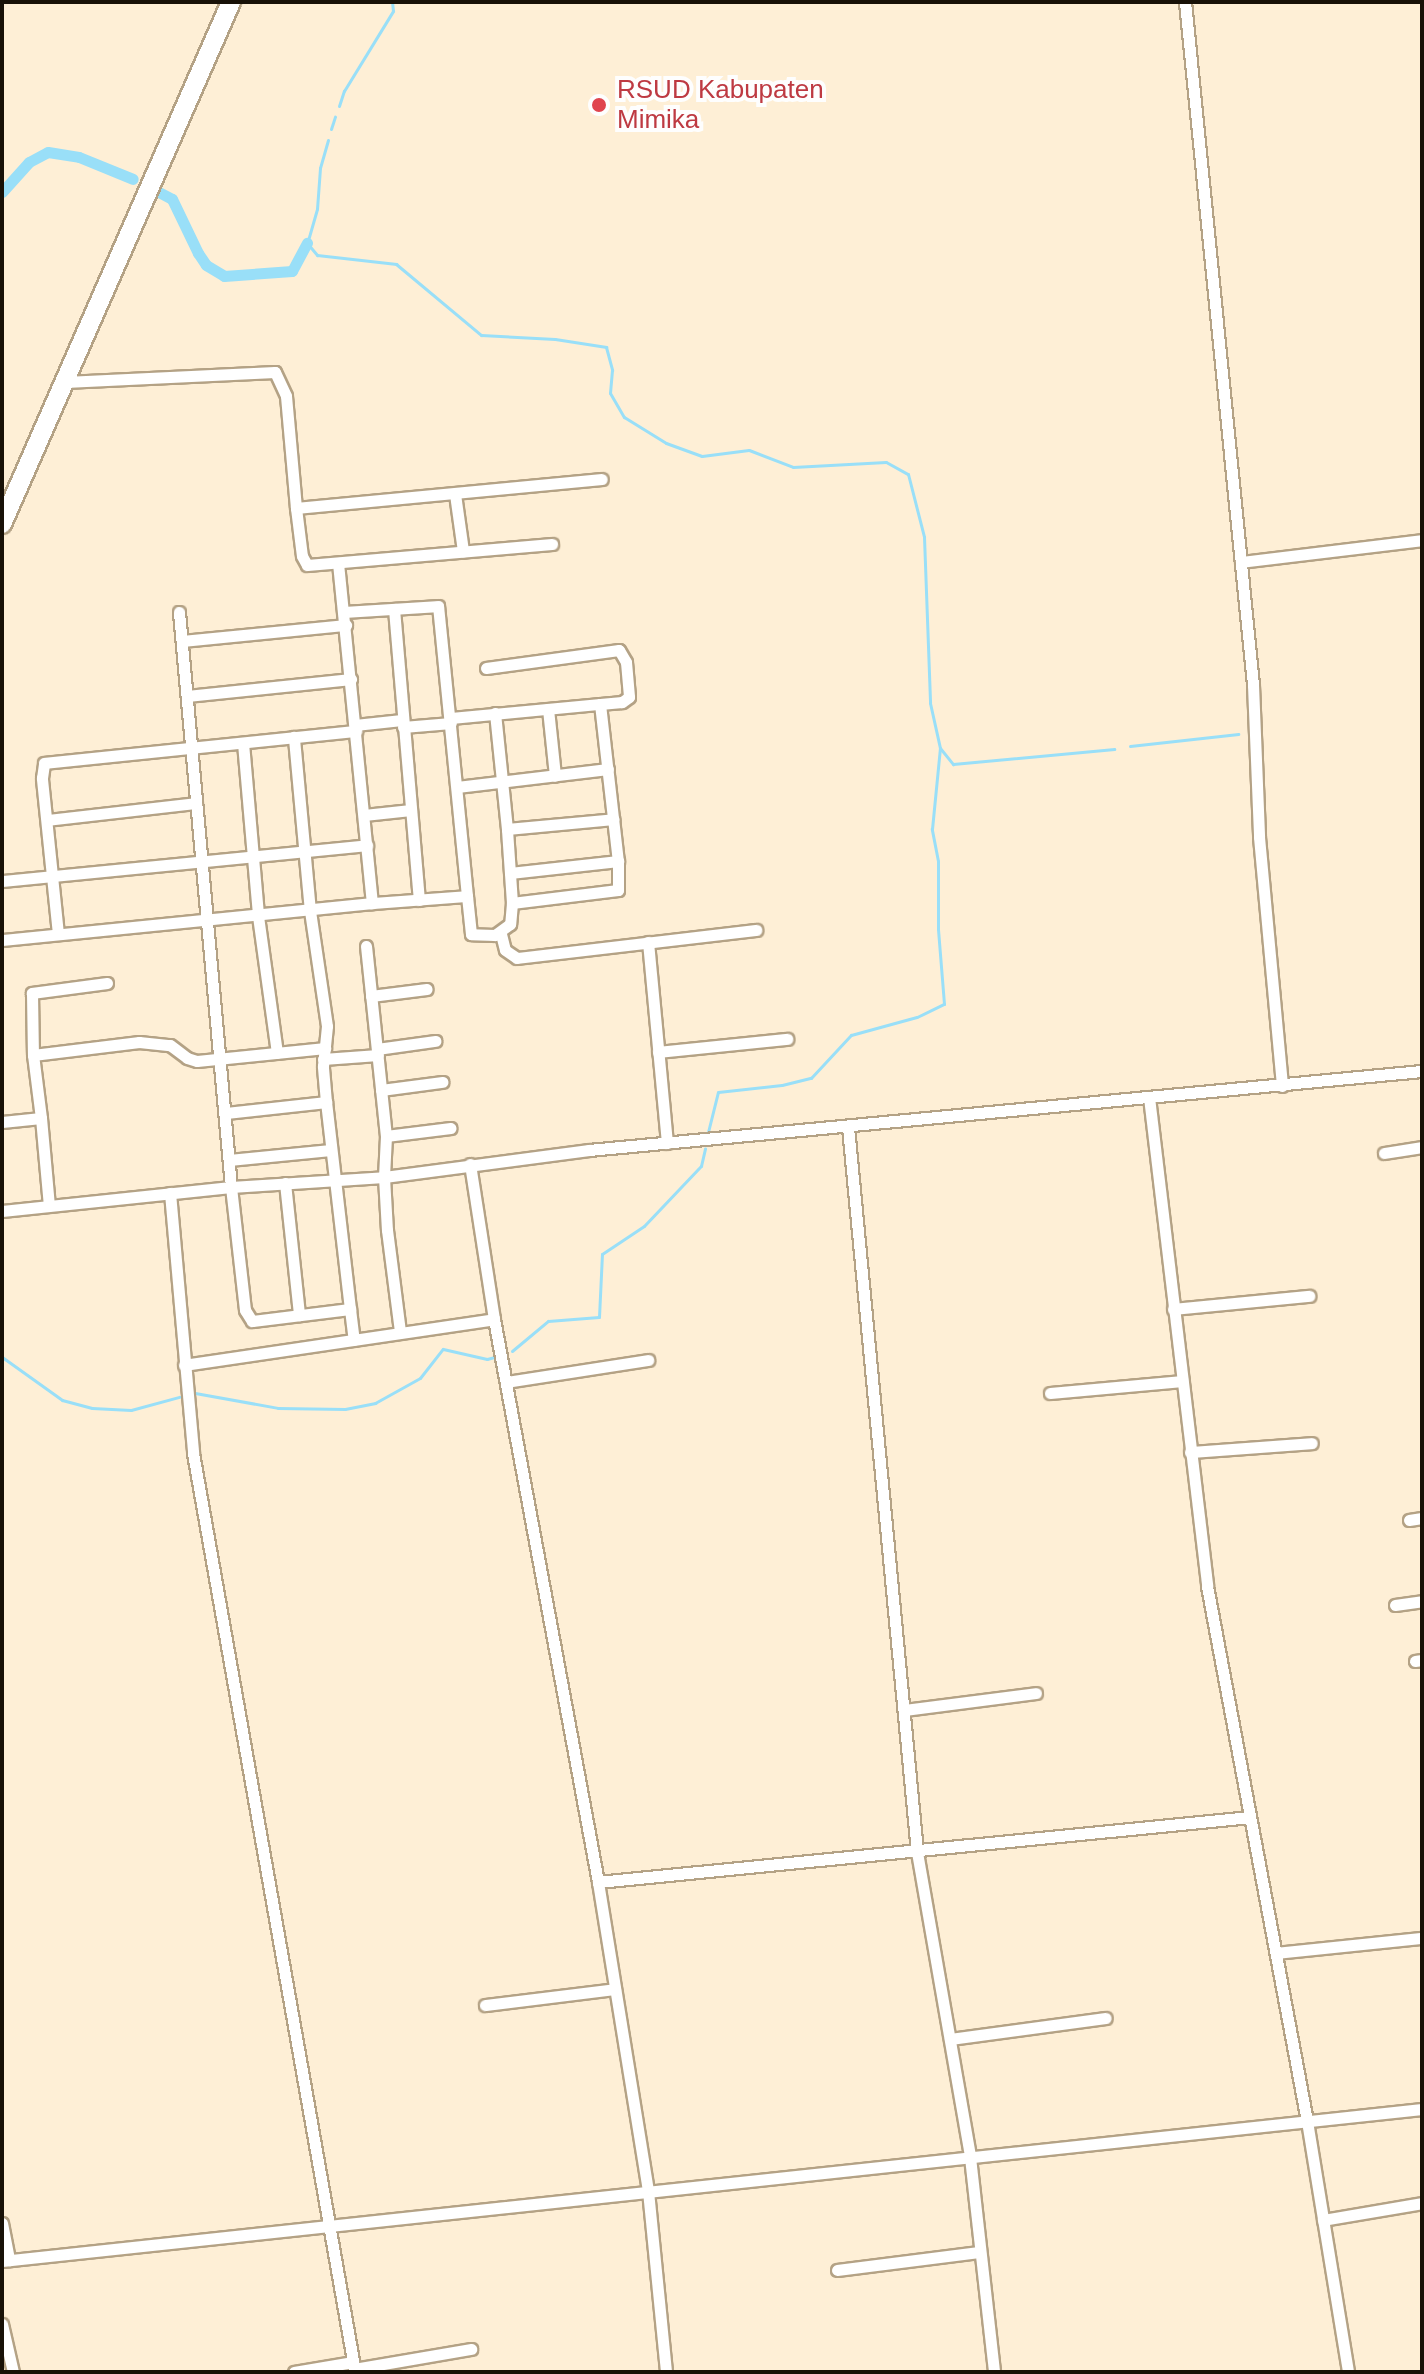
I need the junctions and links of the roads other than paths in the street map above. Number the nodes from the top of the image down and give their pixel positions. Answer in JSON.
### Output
{"nodes":[{"id":1,"x":221,"y":2,"type":"edge"},
{"id":2,"x":231,"y":2,"type":"edge"},
{"id":3,"x":1185,"y":2,"type":"edge"},
{"id":4,"x":111,"y":266,"type":"junction"},
{"id":5,"x":65,"y":382,"type":"junction"},
{"id":6,"x":602,"y":479,"type":"dead end"},
{"id":7,"x":455,"y":494,"type":"junction"},
{"id":8,"x":2,"y":500,"type":"edge"},
{"id":9,"x":296,"y":508,"type":"junction"},
{"id":10,"x":2,"y":524,"type":"edge"},
{"id":11,"x":1422,"y":540,"type":"edge"},
{"id":12,"x":552,"y":544,"type":"dead end"},
{"id":13,"x":463,"y":551,"type":"junction"},
{"id":14,"x":1241,"y":562,"type":"junction"},
{"id":15,"x":338,"y":563,"type":"junction"},
{"id":16,"x":394,"y":609,"type":"junction"},
{"id":17,"x":179,"y":612,"type":"dead end"},
{"id":18,"x":346,"y":618,"type":"junction"},
{"id":19,"x":182,"y":641,"type":"junction"},
{"id":20,"x":486,"y":668,"type":"dead end"},
{"id":21,"x":351,"y":679,"type":"junction"},
{"id":22,"x":187,"y":696,"type":"junction"},
{"id":23,"x":600,"y":704,"type":"junction"},
{"id":24,"x":548,"y":709,"type":"junction"},
{"id":25,"x":495,"y":713,"type":"junction"},
{"id":26,"x":451,"y":721,"type":"junction"},
{"id":27,"x":402,"y":724,"type":"junction"},
{"id":28,"x":355,"y":728,"type":"junction"},
{"id":29,"x":294,"y":737,"type":"junction"},
{"id":30,"x":243,"y":743,"type":"junction"},
{"id":31,"x":191,"y":748,"type":"junction"},
{"id":32,"x":608,"y":769,"type":"junction"},
{"id":33,"x":555,"y":776,"type":"junction"},
{"id":34,"x":503,"y":783,"type":"junction"},
{"id":35,"x":457,"y":787,"type":"junction"},
{"id":36,"x":196,"y":803,"type":"junction"},
{"id":37,"x":411,"y":810,"type":"junction"},
{"id":38,"x":364,"y":815,"type":"junction"},
{"id":39,"x":614,"y":819,"type":"junction"},
{"id":40,"x":47,"y":820,"type":"junction"},
{"id":41,"x":507,"y":829,"type":"junction"},
{"id":42,"x":367,"y":845,"type":"junction"},
{"id":43,"x":305,"y":850,"type":"junction"},
{"id":44,"x":253,"y":855,"type":"junction"},
{"id":45,"x":203,"y":861,"type":"junction"},
{"id":46,"x":618,"y":861,"type":"junction"},
{"id":47,"x":510,"y":873,"type":"junction"},
{"id":48,"x":52,"y":876,"type":"junction"},
{"id":49,"x":2,"y":881,"type":"edge"},
{"id":50,"x":467,"y":896,"type":"junction"},
{"id":51,"x":419,"y":900,"type":"junction"},
{"id":52,"x":372,"y":903,"type":"junction"},
{"id":53,"x":512,"y":903,"type":"junction"},
{"id":54,"x":310,"y":911,"type":"junction"},
{"id":55,"x":258,"y":916,"type":"junction"},
{"id":56,"x":205,"y":921,"type":"junction"},
{"id":57,"x":756,"y":930,"type":"dead end"},
{"id":58,"x":58,"y":934,"type":"junction"},
{"id":59,"x":501,"y":934,"type":"junction"},
{"id":60,"x":2,"y":940,"type":"edge"},
{"id":61,"x":648,"y":942,"type":"junction"},
{"id":62,"x":366,"y":946,"type":"dead end"},
{"id":63,"x":107,"y":983,"type":"dead end"},
{"id":64,"x":427,"y":989,"type":"dead end"},
{"id":65,"x":371,"y":996,"type":"junction"},
{"id":66,"x":787,"y":1039,"type":"dead end"},
{"id":67,"x":435,"y":1041,"type":"dead end"},
{"id":68,"x":378,"y":1052,"type":"junction"},
{"id":69,"x":658,"y":1052,"type":"junction"},
{"id":70,"x":277,"y":1053,"type":"junction"},
{"id":71,"x":324,"y":1054,"type":"junction"},
{"id":72,"x":33,"y":1055,"type":"junction"},
{"id":73,"x":221,"y":1058,"type":"junction"},
{"id":74,"x":1422,"y":1071,"type":"edge"},
{"id":75,"x":442,"y":1082,"type":"dead end"},
{"id":76,"x":1282,"y":1086,"type":"junction"},
{"id":77,"x":381,"y":1090,"type":"junction"},
{"id":78,"x":1149,"y":1097,"type":"junction"},
{"id":79,"x":326,"y":1102,"type":"junction"},
{"id":80,"x":226,"y":1113,"type":"junction"},
{"id":81,"x":41,"y":1118,"type":"junction"},
{"id":82,"x":2,"y":1122,"type":"edge"},
{"id":83,"x":848,"y":1127,"type":"junction"},
{"id":84,"x":451,"y":1128,"type":"dead end"},
{"id":85,"x":386,"y":1136,"type":"junction"},
{"id":86,"x":667,"y":1143,"type":"junction"},
{"id":87,"x":1422,"y":1147,"type":"edge"},
{"id":88,"x":331,"y":1150,"type":"junction"},
{"id":89,"x":1384,"y":1153,"type":"dead end"},
{"id":90,"x":229,"y":1160,"type":"junction"},
{"id":91,"x":470,"y":1164,"type":"junction"},
{"id":92,"x":384,"y":1177,"type":"junction"},
{"id":93,"x":334,"y":1180,"type":"junction"},
{"id":94,"x":285,"y":1183,"type":"junction"},
{"id":95,"x":231,"y":1187,"type":"junction"},
{"id":96,"x":170,"y":1193,"type":"junction"},
{"id":97,"x":49,"y":1206,"type":"junction"},
{"id":98,"x":2,"y":1211,"type":"edge"},
{"id":99,"x":1309,"y":1296,"type":"dead end"},
{"id":100,"x":350,"y":1309,"type":"junction"},
{"id":101,"x":1173,"y":1309,"type":"junction"},
{"id":102,"x":299,"y":1315,"type":"junction"},
{"id":103,"x":494,"y":1319,"type":"junction"},
{"id":104,"x":400,"y":1332,"type":"junction"},
{"id":105,"x":354,"y":1340,"type":"junction"},
{"id":106,"x":648,"y":1360,"type":"dead end"},
{"id":107,"x":184,"y":1365,"type":"junction"},
{"id":108,"x":1182,"y":1381,"type":"junction"},
{"id":109,"x":506,"y":1382,"type":"junction"},
{"id":110,"x":1050,"y":1393,"type":"dead end"},
{"id":111,"x":1312,"y":1443,"type":"dead end"},
{"id":112,"x":1190,"y":1452,"type":"junction"},
{"id":113,"x":1422,"y":1518,"type":"edge"},
{"id":114,"x":1409,"y":1520,"type":"dead end"},
{"id":115,"x":1422,"y":1601,"type":"edge"},
{"id":116,"x":1395,"y":1605,"type":"dead end"},
{"id":117,"x":1036,"y":1693,"type":"dead end"},
{"id":118,"x":904,"y":1710,"type":"junction"},
{"id":119,"x":1250,"y":1817,"type":"junction"},
{"id":120,"x":917,"y":1852,"type":"junction"},
{"id":121,"x":598,"y":1882,"type":"junction"},
{"id":122,"x":1422,"y":1938,"type":"edge"},
{"id":123,"x":1276,"y":1953,"type":"junction"},
{"id":124,"x":615,"y":1989,"type":"junction"},
{"id":125,"x":485,"y":2005,"type":"dead end"},
{"id":126,"x":1106,"y":2018,"type":"dead end"},
{"id":127,"x":950,"y":2039,"type":"junction"},
{"id":128,"x":1422,"y":2109,"type":"edge"},
{"id":129,"x":1307,"y":2121,"type":"junction"},
{"id":130,"x":970,"y":2157,"type":"junction"},
{"id":131,"x":648,"y":2191,"type":"junction"},
{"id":132,"x":1422,"y":2203,"type":"edge"},
{"id":133,"x":1323,"y":2220,"type":"junction"},
{"id":134,"x":2,"y":2223,"type":"edge"},
{"id":135,"x":330,"y":2227,"type":"junction"},
{"id":136,"x":979,"y":2252,"type":"junction"},
{"id":137,"x":5,"y":2260,"type":"edge"},
{"id":138,"x":837,"y":2270,"type":"dead end"},
{"id":139,"x":2,"y":2324,"type":"edge"},
{"id":140,"x":471,"y":2349,"type":"dead end"},
{"id":141,"x":354,"y":2368,"type":"edge"},
{"id":142,"x":13,"y":2372,"type":"edge"},
{"id":143,"x":294,"y":2372,"type":"edge"},
{"id":144,"x":666,"y":2372,"type":"edge"},
{"id":145,"x":994,"y":2372,"type":"edge"},
{"id":146,"x":1348,"y":2372,"type":"edge"}],
"edges":[{"from":1,"to":4,"type":"highway"},
{"from":2,"to":4,"type":"highway"},
{"from":3,"to":14,"type":"street"},
{"from":4,"to":5,"type":"highway"},
{"from":4,"to":8,"type":"highway"},
{"from":5,"to":9,"type":"street"},
{"from":5,"to":10,"type":"highway"},
{"from":6,"to":7,"type":"street"},
{"from":7,"to":9,"type":"street"},
{"from":7,"to":13,"type":"street"},
{"from":9,"to":15,"type":"street"},
{"from":11,"to":14,"type":"street"},
{"from":12,"to":13,"type":"street"},
{"from":13,"to":15,"type":"street"},
{"from":14,"to":76,"type":"street"},
{"from":15,"to":18,"type":"street"},
{"from":16,"to":18,"type":"street"},
{"from":16,"to":26,"type":"street"},
{"from":16,"to":27,"type":"street"},
{"from":17,"to":19,"type":"street"},
{"from":18,"to":19,"type":"street"},
{"from":18,"to":21,"type":"street"},
{"from":19,"to":22,"type":"street"},
{"from":20,"to":23,"type":"street"},
{"from":21,"to":22,"type":"street"},
{"from":21,"to":28,"type":"street"},
{"from":22,"to":31,"type":"street"},
{"from":23,"to":24,"type":"street"},
{"from":23,"to":32,"type":"street"},
{"from":24,"to":25,"type":"street"},
{"from":24,"to":33,"type":"street"},
{"from":25,"to":26,"type":"street"},
{"from":25,"to":34,"type":"street"},
{"from":26,"to":27,"type":"street"},
{"from":26,"to":35,"type":"street"},
{"from":27,"to":28,"type":"street"},
{"from":27,"to":37,"type":"street"},
{"from":28,"to":29,"type":"street"},
{"from":28,"to":38,"type":"street"},
{"from":29,"to":30,"type":"street"},
{"from":29,"to":43,"type":"street"},
{"from":30,"to":31,"type":"street"},
{"from":30,"to":44,"type":"street"},
{"from":31,"to":36,"type":"street"},
{"from":31,"to":40,"type":"street"},
{"from":32,"to":33,"type":"street"},
{"from":32,"to":39,"type":"street"},
{"from":33,"to":34,"type":"street"},
{"from":34,"to":35,"type":"street"},
{"from":34,"to":41,"type":"street"},
{"from":35,"to":50,"type":"street"},
{"from":36,"to":40,"type":"street"},
{"from":36,"to":45,"type":"street"},
{"from":37,"to":38,"type":"street"},
{"from":37,"to":51,"type":"street"},
{"from":38,"to":42,"type":"street"},
{"from":39,"to":41,"type":"street"},
{"from":39,"to":46,"type":"street"},
{"from":40,"to":48,"type":"street"},
{"from":41,"to":47,"type":"street"},
{"from":42,"to":43,"type":"street"},
{"from":42,"to":52,"type":"street"},
{"from":43,"to":44,"type":"street"},
{"from":43,"to":54,"type":"street"},
{"from":44,"to":45,"type":"street"},
{"from":44,"to":55,"type":"street"},
{"from":45,"to":48,"type":"street"},
{"from":45,"to":56,"type":"street"},
{"from":46,"to":47,"type":"street"},
{"from":46,"to":53,"type":"street"},
{"from":47,"to":53,"type":"street"},
{"from":48,"to":49,"type":"street"},
{"from":48,"to":58,"type":"street"},
{"from":50,"to":51,"type":"street"},
{"from":50,"to":59,"type":"street"},
{"from":51,"to":52,"type":"street"},
{"from":52,"to":54,"type":"street"},
{"from":53,"to":59,"type":"street"},
{"from":54,"to":55,"type":"street"},
{"from":54,"to":71,"type":"street"},
{"from":55,"to":56,"type":"street"},
{"from":55,"to":70,"type":"street"},
{"from":56,"to":58,"type":"street"},
{"from":56,"to":73,"type":"street"},
{"from":57,"to":61,"type":"street"},
{"from":58,"to":60,"type":"street"},
{"from":59,"to":61,"type":"street"},
{"from":61,"to":69,"type":"street"},
{"from":62,"to":65,"type":"street"},
{"from":63,"to":72,"type":"street"},
{"from":64,"to":65,"type":"street"},
{"from":65,"to":68,"type":"street"},
{"from":66,"to":69,"type":"street"},
{"from":67,"to":68,"type":"street"},
{"from":68,"to":71,"type":"street"},
{"from":68,"to":77,"type":"street"},
{"from":69,"to":86,"type":"street"},
{"from":70,"to":71,"type":"street"},
{"from":70,"to":73,"type":"street"},
{"from":71,"to":79,"type":"street"},
{"from":72,"to":73,"type":"street"},
{"from":72,"to":81,"type":"street"},
{"from":73,"to":80,"type":"street"},
{"from":74,"to":76,"type":"street"},
{"from":75,"to":77,"type":"street"},
{"from":76,"to":78,"type":"street"},
{"from":77,"to":85,"type":"street"},
{"from":78,"to":83,"type":"street"},
{"from":78,"to":101,"type":"street"},
{"from":79,"to":80,"type":"street"},
{"from":79,"to":88,"type":"street"},
{"from":80,"to":90,"type":"street"},
{"from":81,"to":82,"type":"street"},
{"from":81,"to":97,"type":"street"},
{"from":83,"to":86,"type":"street"},
{"from":83,"to":118,"type":"street"},
{"from":84,"to":85,"type":"street"},
{"from":85,"to":92,"type":"street"},
{"from":86,"to":91,"type":"street"},
{"from":87,"to":89,"type":"street"},
{"from":88,"to":90,"type":"street"},
{"from":88,"to":93,"type":"street"},
{"from":90,"to":95,"type":"street"},
{"from":91,"to":92,"type":"street"},
{"from":91,"to":103,"type":"street"},
{"from":92,"to":93,"type":"street"},
{"from":92,"to":104,"type":"street"},
{"from":93,"to":94,"type":"street"},
{"from":93,"to":100,"type":"street"},
{"from":94,"to":95,"type":"street"},
{"from":94,"to":102,"type":"street"},
{"from":95,"to":96,"type":"street"},
{"from":95,"to":102,"type":"street"},
{"from":96,"to":97,"type":"street"},
{"from":96,"to":107,"type":"street"},
{"from":97,"to":98,"type":"street"},
{"from":99,"to":101,"type":"street"},
{"from":100,"to":102,"type":"street"},
{"from":100,"to":105,"type":"street"},
{"from":101,"to":108,"type":"street"},
{"from":103,"to":104,"type":"street"},
{"from":103,"to":109,"type":"street"},
{"from":104,"to":105,"type":"street"},
{"from":105,"to":107,"type":"street"},
{"from":106,"to":109,"type":"street"},
{"from":107,"to":135,"type":"street"},
{"from":108,"to":110,"type":"street"},
{"from":108,"to":112,"type":"street"},
{"from":109,"to":121,"type":"street"},
{"from":111,"to":112,"type":"street"},
{"from":112,"to":119,"type":"street"},
{"from":113,"to":114,"type":"street"},
{"from":115,"to":116,"type":"street"},
{"from":117,"to":118,"type":"street"},
{"from":118,"to":120,"type":"street"},
{"from":119,"to":120,"type":"street"},
{"from":119,"to":123,"type":"street"},
{"from":120,"to":121,"type":"street"},
{"from":120,"to":127,"type":"street"},
{"from":121,"to":124,"type":"street"},
{"from":122,"to":123,"type":"street"},
{"from":123,"to":129,"type":"street"},
{"from":124,"to":125,"type":"street"},
{"from":124,"to":131,"type":"street"},
{"from":126,"to":127,"type":"street"},
{"from":127,"to":130,"type":"street"},
{"from":128,"to":129,"type":"street"},
{"from":129,"to":130,"type":"street"},
{"from":129,"to":133,"type":"street"},
{"from":130,"to":131,"type":"street"},
{"from":130,"to":136,"type":"street"},
{"from":131,"to":135,"type":"street"},
{"from":131,"to":144,"type":"street"},
{"from":132,"to":133,"type":"street"},
{"from":133,"to":146,"type":"street"},
{"from":134,"to":137,"type":"street"},
{"from":135,"to":137,"type":"street"},
{"from":135,"to":141,"type":"street"},
{"from":136,"to":138,"type":"street"},
{"from":136,"to":145,"type":"street"},
{"from":139,"to":142,"type":"street"},
{"from":140,"to":141,"type":"street"},
{"from":141,"to":143,"type":"street"}]}
